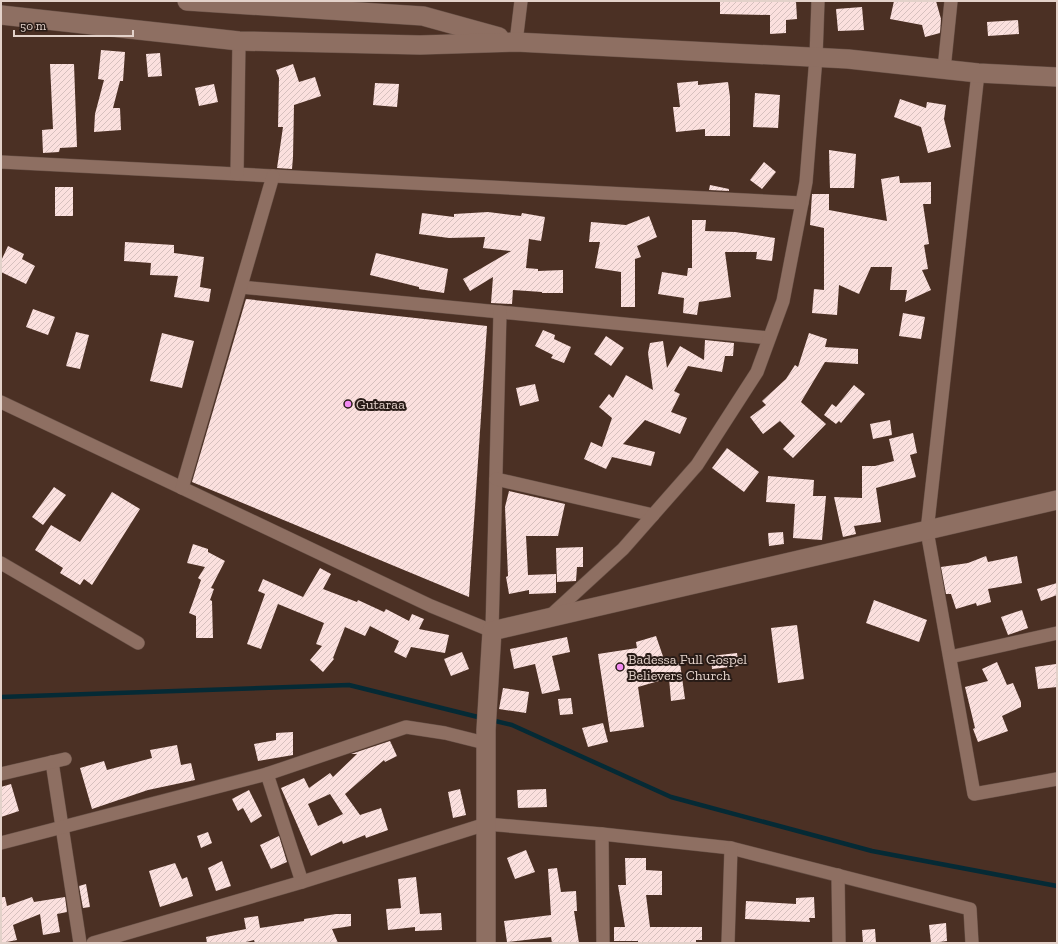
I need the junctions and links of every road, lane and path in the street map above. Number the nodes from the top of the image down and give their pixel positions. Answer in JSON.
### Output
{"nodes":[{"id":1,"x":187,"y":1,"type":"edge"},
{"id":2,"x":521,"y":1,"type":"edge"},
{"id":3,"x":818,"y":1,"type":"edge"},
{"id":4,"x":951,"y":1,"type":"edge"},
{"id":5,"x":315,"y":5,"type":"edge"},
{"id":6,"x":1,"y":15,"type":"edge"},
{"id":7,"x":239,"y":42,"type":"junction"},
{"id":8,"x":516,"y":42,"type":"junction"},
{"id":9,"x":816,"y":58,"type":"junction"},
{"id":10,"x":944,"y":69,"type":"junction"},
{"id":11,"x":978,"y":73,"type":"junction"},
{"id":12,"x":1057,"y":77,"type":"edge"},
{"id":13,"x":1,"y":162,"type":"edge"},
{"id":14,"x":237,"y":174,"type":"junction"},
{"id":15,"x":273,"y":176,"type":"junction"},
{"id":16,"x":802,"y":203,"type":"junction"},
{"id":17,"x":241,"y":287,"type":"junction"},
{"id":18,"x":500,"y":312,"type":"junction"},
{"id":19,"x":769,"y":338,"type":"junction"},
{"id":20,"x":1,"y":402,"type":"edge"},
{"id":21,"x":496,"y":479,"type":"junction"},
{"id":22,"x":182,"y":488,"type":"junction"},
{"id":23,"x":1057,"y":500,"type":"edge"},
{"id":24,"x":653,"y":515,"type":"junction"},
{"id":25,"x":927,"y":531,"type":"junction"},
{"id":26,"x":1,"y":563,"type":"edge"},
{"id":27,"x":546,"y":620,"type":"junction"},
{"id":28,"x":492,"y":631,"type":"junction"},
{"id":29,"x":1057,"y":634,"type":"edge"},
{"id":30,"x":138,"y":643,"type":"dead end"},
{"id":31,"x":950,"y":657,"type":"junction"},
{"id":32,"x":486,"y":736,"type":"junction"},
{"id":33,"x":65,"y":759,"type":"dead end"},
{"id":34,"x":52,"y":762,"type":"junction"},
{"id":35,"x":1,"y":774,"type":"edge"},
{"id":36,"x":266,"y":774,"type":"junction"},
{"id":37,"x":1057,"y":779,"type":"edge"},
{"id":38,"x":486,"y":824,"type":"junction"},
{"id":39,"x":64,"y":827,"type":"junction"},
{"id":40,"x":602,"y":834,"type":"junction"},
{"id":41,"x":1,"y":843,"type":"edge"},
{"id":42,"x":731,"y":848,"type":"junction"},
{"id":43,"x":838,"y":875,"type":"junction"},
{"id":44,"x":302,"y":882,"type":"junction"},
{"id":45,"x":80,"y":943,"type":"edge"},
{"id":46,"x":93,"y":943,"type":"edge"},
{"id":47,"x":486,"y":943,"type":"edge"},
{"id":48,"x":603,"y":943,"type":"edge"},
{"id":49,"x":728,"y":943,"type":"edge"},
{"id":50,"x":838,"y":943,"type":"edge"},
{"id":51,"x":972,"y":943,"type":"edge"}],
"edges":[{"from":1,"to":5,"type":"street"},
{"from":2,"to":8,"type":"street"},
{"from":3,"to":9,"type":"street"},
{"from":4,"to":10,"type":"street"},
{"from":5,"to":8,"type":"street"},
{"from":6,"to":7,"type":"street"},
{"from":7,"to":8,"type":"street"},
{"from":7,"to":14,"type":"street"},
{"from":8,"to":9,"type":"street"},
{"from":9,"to":10,"type":"street"},
{"from":9,"to":16,"type":"street"},
{"from":10,"to":11,"type":"street"},
{"from":11,"to":12,"type":"street"},
{"from":11,"to":25,"type":"street"},
{"from":13,"to":14,"type":"street"},
{"from":14,"to":15,"type":"street"},
{"from":15,"to":16,"type":"street"},
{"from":15,"to":17,"type":"street"},
{"from":16,"to":19,"type":"street"},
{"from":17,"to":18,"type":"street"},
{"from":17,"to":22,"type":"street"},
{"from":18,"to":19,"type":"street"},
{"from":18,"to":21,"type":"street"},
{"from":19,"to":24,"type":"street"},
{"from":20,"to":22,"type":"street"},
{"from":21,"to":24,"type":"street"},
{"from":21,"to":28,"type":"street"},
{"from":22,"to":28,"type":"street"},
{"from":23,"to":25,"type":"street"},
{"from":24,"to":27,"type":"street"},
{"from":25,"to":27,"type":"street"},
{"from":25,"to":31,"type":"street"},
{"from":26,"to":30,"type":"street"},
{"from":27,"to":28,"type":"street"},
{"from":28,"to":32,"type":"street"},
{"from":29,"to":31,"type":"street"},
{"from":31,"to":37,"type":"street"},
{"from":32,"to":36,"type":"street"},
{"from":32,"to":38,"type":"street"},
{"from":33,"to":34,"type":"street"},
{"from":34,"to":35,"type":"street"},
{"from":34,"to":39,"type":"street"},
{"from":36,"to":39,"type":"street"},
{"from":36,"to":44,"type":"street"},
{"from":38,"to":40,"type":"street"},
{"from":38,"to":44,"type":"street"},
{"from":38,"to":47,"type":"street"},
{"from":39,"to":41,"type":"street"},
{"from":39,"to":45,"type":"street"},
{"from":40,"to":42,"type":"street"},
{"from":40,"to":48,"type":"street"},
{"from":42,"to":43,"type":"street"},
{"from":42,"to":49,"type":"street"},
{"from":43,"to":50,"type":"street"},
{"from":43,"to":51,"type":"street"},
{"from":44,"to":46,"type":"street"}]}
